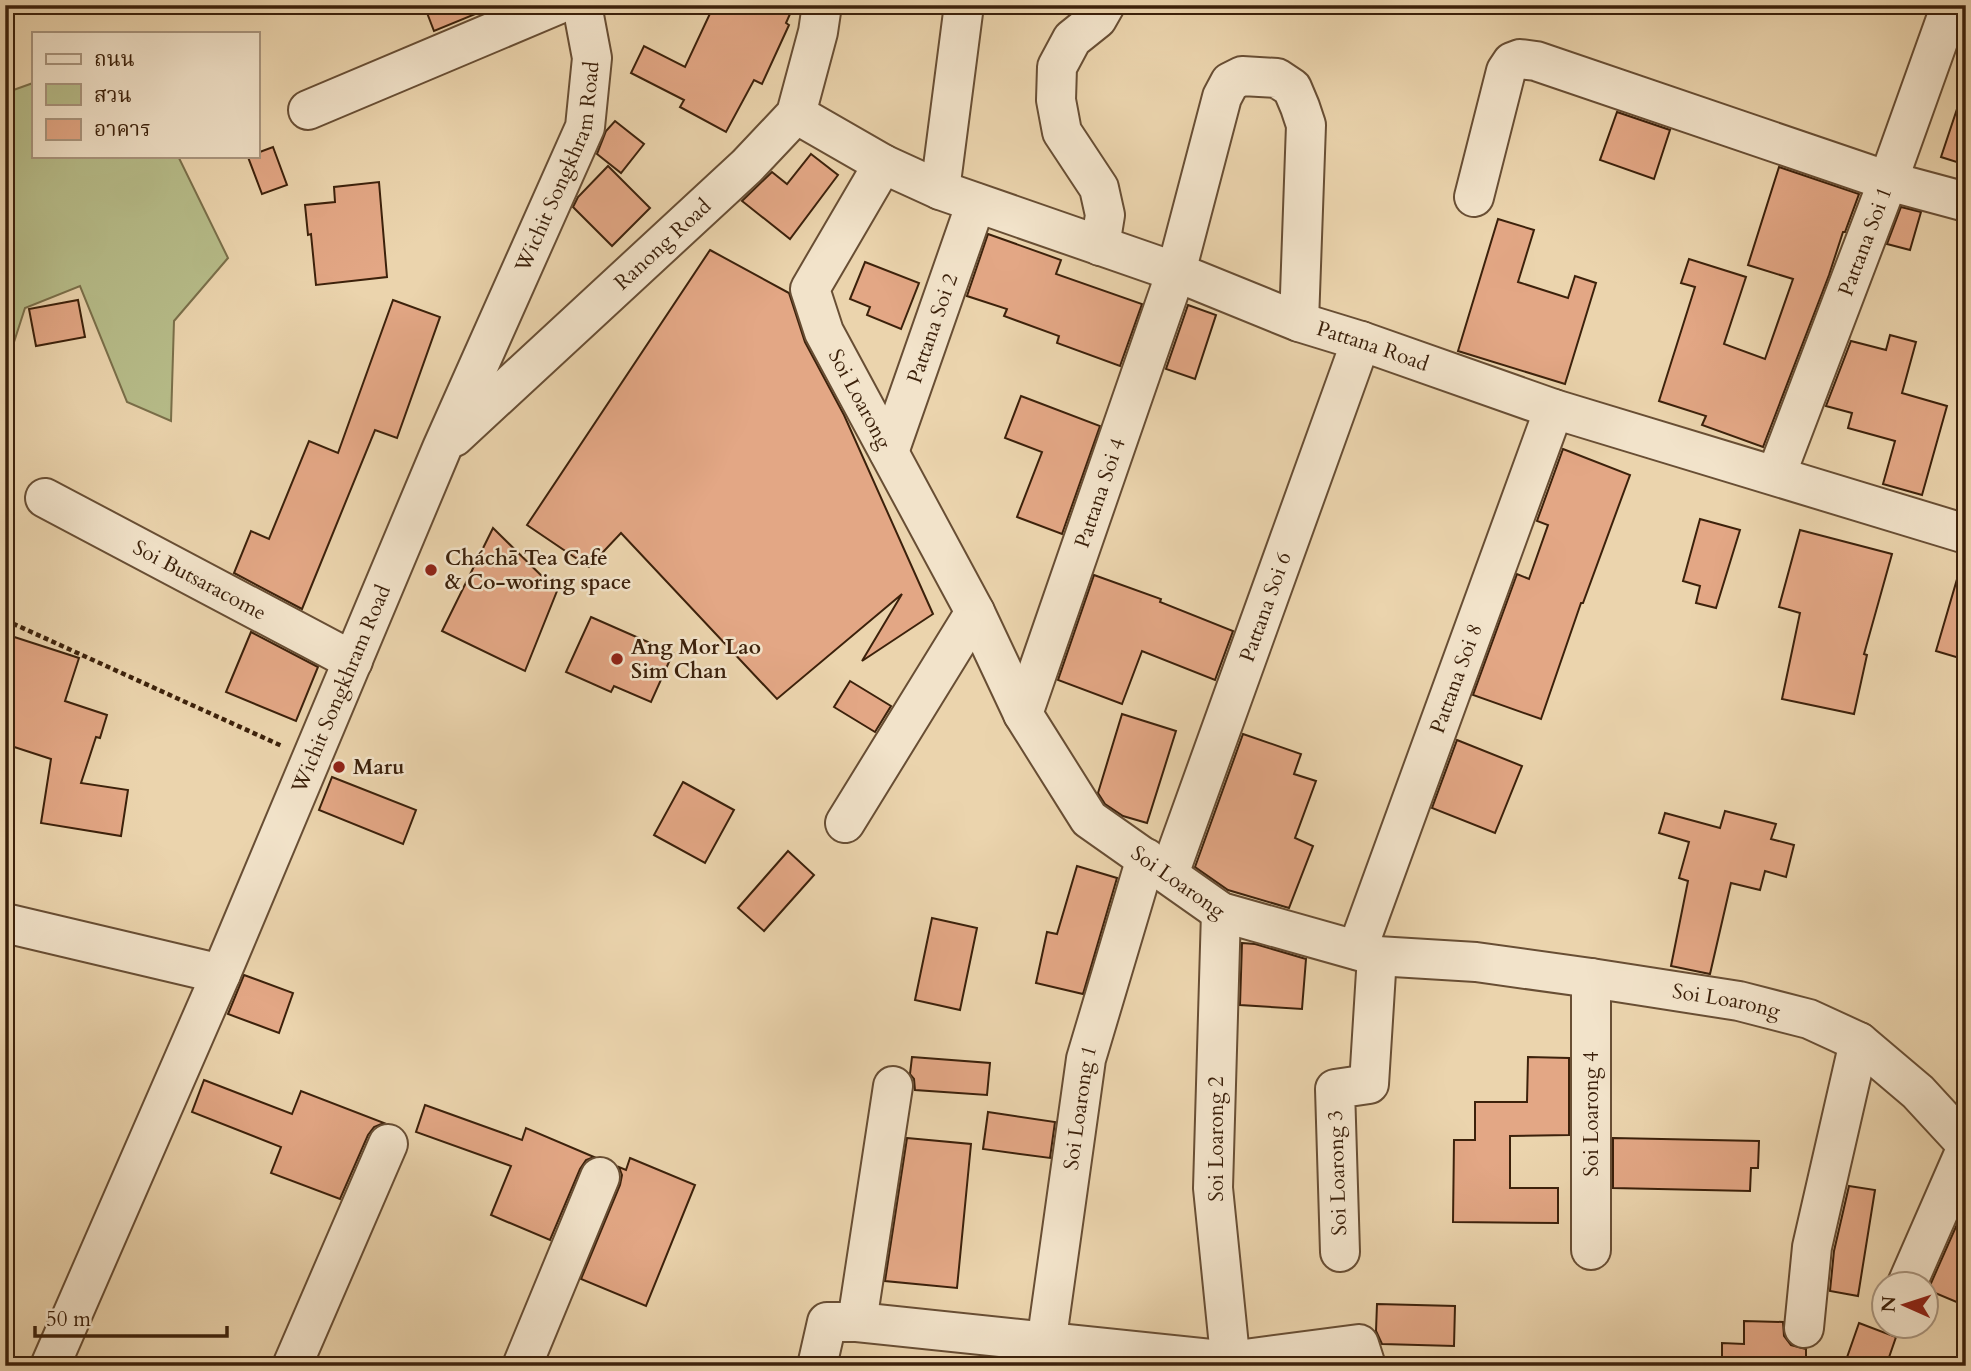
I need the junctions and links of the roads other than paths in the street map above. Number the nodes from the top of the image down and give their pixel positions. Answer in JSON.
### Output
{"nodes":[{"id":1,"x":557,"y":5,"type":"edge"},
{"id":2,"x":582,"y":5,"type":"edge"},
{"id":3,"x":822,"y":5,"type":"edge"},
{"id":4,"x":964,"y":5,"type":"edge"},
{"id":5,"x":1105,"y":5,"type":"edge"},
{"id":6,"x":1951,"y":5,"type":"edge"},
{"id":7,"x":308,"y":110,"type":"dead end"},
{"id":8,"x":796,"y":114,"type":"junction"},
{"id":9,"x":884,"y":164,"type":"junction"},
{"id":10,"x":1888,"y":181,"type":"junction"},
{"id":11,"x":940,"y":190,"type":"junction"},
{"id":12,"x":1474,"y":197,"type":"dead end"},
{"id":13,"x":1966,"y":202,"type":"edge"},
{"id":14,"x":976,"y":203,"type":"junction"},
{"id":15,"x":1100,"y":246,"type":"junction"},
{"id":16,"x":1176,"y":272,"type":"junction"},
{"id":17,"x":1298,"y":322,"type":"junction"},
{"id":18,"x":495,"y":330,"type":"junction"},
{"id":19,"x":1361,"y":341,"type":"junction"},
{"id":20,"x":545,"y":353,"type":"junction"},
{"id":21,"x":1554,"y":408,"type":"junction"},
{"id":22,"x":442,"y":448,"type":"junction"},
{"id":23,"x":888,"y":452,"type":"junction"},
{"id":24,"x":1776,"y":475,"type":"junction"},
{"id":25,"x":46,"y":498,"type":"dead end"},
{"id":26,"x":1966,"y":534,"type":"edge"},
{"id":27,"x":975,"y":612,"type":"junction"},
{"id":28,"x":353,"y":661,"type":"junction"},
{"id":29,"x":1023,"y":714,"type":"junction"},
{"id":30,"x":845,"y":823,"type":"dead end"},
{"id":31,"x":1158,"y":866,"type":"junction"},
{"id":32,"x":1220,"y":912,"type":"junction"},
{"id":33,"x":5,"y":923,"type":"edge"},
{"id":34,"x":1367,"y":953,"type":"junction"},
{"id":35,"x":221,"y":974,"type":"junction"},
{"id":36,"x":1591,"y":978,"type":"junction"},
{"id":37,"x":1859,"y":1042,"type":"junction"},
{"id":38,"x":893,"y":1086,"type":"dead end"},
{"id":39,"x":388,"y":1144,"type":"dead end"},
{"id":40,"x":1966,"y":1147,"type":"edge"},
{"id":41,"x":600,"y":1177,"type":"dead end"},
{"id":42,"x":1591,"y":1250,"type":"dead end"},
{"id":43,"x":1340,"y":1252,"type":"dead end"},
{"id":44,"x":1913,"y":1270,"type":"edge"},
{"id":45,"x":857,"y":1322,"type":"junction"},
{"id":46,"x":1804,"y":1328,"type":"dead end"},
{"id":47,"x":1045,"y":1354,"type":"edge"},
{"id":48,"x":1231,"y":1363,"type":"edge"},
{"id":49,"x":51,"y":1366,"type":"edge"},
{"id":50,"x":292,"y":1366,"type":"edge"},
{"id":51,"x":522,"y":1366,"type":"edge"},
{"id":52,"x":817,"y":1366,"type":"edge"},
{"id":53,"x":1366,"y":1366,"type":"edge"}],
"edges":[{"from":1,"to":7,"type":"street"},
{"from":2,"to":18,"type":"street","name":"Wichit Songkhram Road"},
{"from":3,"to":8,"type":"street","name":"Ranong Road"},
{"from":4,"to":11,"type":"street"},
{"from":5,"to":15,"type":"street"},
{"from":6,"to":10,"type":"street","name":"Pattana Soi 1"},
{"from":8,"to":9,"type":"street","name":"Pattana Road"},
{"from":8,"to":20,"type":"street","name":"Ranong Road"},
{"from":9,"to":11,"type":"street","name":"Pattana Road"},
{"from":9,"to":23,"type":"street","name":"Soi Loarong"},
{"from":10,"to":12,"type":"street"},
{"from":10,"to":13,"type":"street"},
{"from":10,"to":24,"type":"street","name":"Pattana Soi 1"},
{"from":11,"to":14,"type":"street","name":"Pattana Road"},
{"from":14,"to":15,"type":"street","name":"Pattana Road"},
{"from":14,"to":23,"type":"street","name":"Pattana Soi 2"},
{"from":15,"to":16,"type":"street","name":"Pattana Road"},
{"from":16,"to":17,"type":"street","name":"Pattana Road"},
{"from":16,"to":17,"type":"street","name":"Pattana Soi 4"},
{"from":16,"to":29,"type":"street","name":"Pattana Soi 4"},
{"from":17,"to":19,"type":"street","name":"Pattana Road"},
{"from":18,"to":20,"type":"street"},
{"from":18,"to":22,"type":"street","name":"Wichit Songkhram Road"},
{"from":19,"to":21,"type":"street","name":"Pattana Road"},
{"from":19,"to":31,"type":"street","name":"Pattana Soi 6"},
{"from":20,"to":22,"type":"street","name":"Ranong Road"},
{"from":21,"to":24,"type":"street","name":"Pattana Road"},
{"from":21,"to":34,"type":"street","name":"Pattana Soi 8"},
{"from":22,"to":28,"type":"street","name":"Wichit Songkhram Road"},
{"from":23,"to":27,"type":"street","name":"Soi Loarong"},
{"from":24,"to":26,"type":"street","name":"Pattana Road"},
{"from":25,"to":28,"type":"street","name":"Soi Butsaracome"},
{"from":27,"to":29,"type":"street","name":"Soi Loarong"},
{"from":27,"to":30,"type":"street"},
{"from":28,"to":35,"type":"street","name":"Wichit Songkhram Road"},
{"from":29,"to":31,"type":"street","name":"Soi Loarong"},
{"from":31,"to":32,"type":"street","name":"Soi Loarong"},
{"from":31,"to":47,"type":"street","name":"Soi Loarong 1"},
{"from":32,"to":34,"type":"street","name":"Soi Loarong"},
{"from":32,"to":48,"type":"street","name":"Soi Loarong 2"},
{"from":33,"to":35,"type":"street"},
{"from":34,"to":36,"type":"street","name":"Soi Loarong"},
{"from":34,"to":43,"type":"street","name":"Soi Loarong 3"},
{"from":35,"to":49,"type":"street","name":"Wichit Songkhram Road"},
{"from":36,"to":37,"type":"street","name":"Soi Loarong"},
{"from":36,"to":42,"type":"street","name":"Soi Loarong 4"},
{"from":37,"to":40,"type":"street","name":"Soi Loarong"},
{"from":37,"to":46,"type":"street"},
{"from":38,"to":45,"type":"street"},
{"from":39,"to":50,"type":"street"},
{"from":40,"to":44,"type":"street"},
{"from":41,"to":51,"type":"street"},
{"from":45,"to":47,"type":"street"},
{"from":45,"to":52,"type":"street"},
{"from":47,"to":48,"type":"street"},
{"from":48,"to":53,"type":"street"}]}
